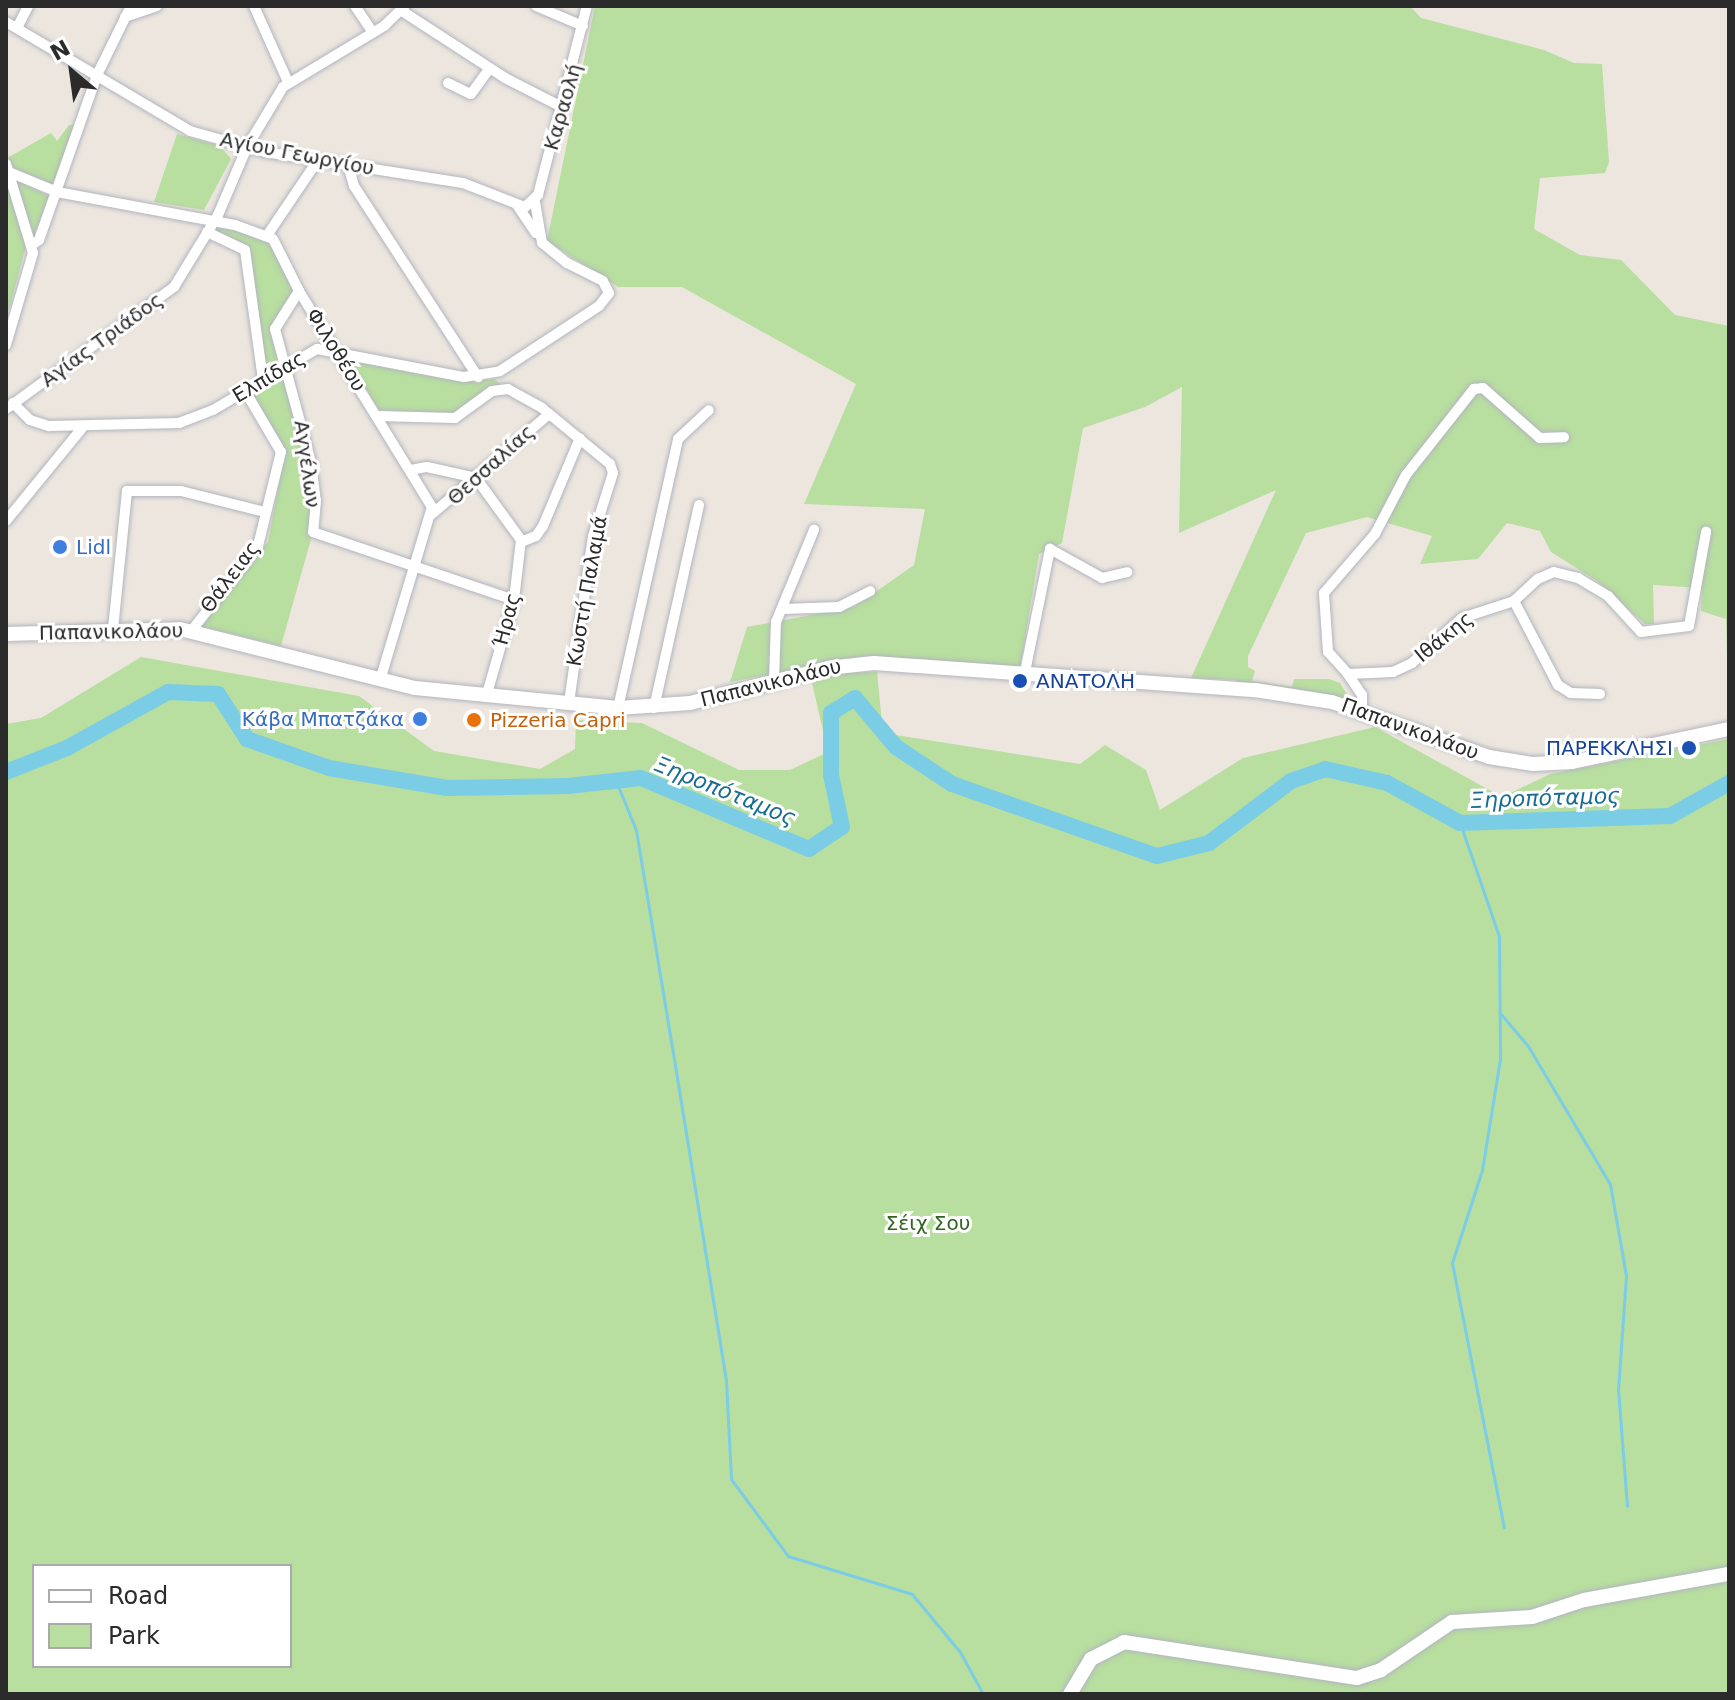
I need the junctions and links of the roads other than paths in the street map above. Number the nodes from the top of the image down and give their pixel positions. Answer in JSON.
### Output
{"nodes":[{"id":1,"x":28,"y":6,"type":"edge"},
{"id":2,"x":131,"y":6,"type":"edge"},
{"id":3,"x":157,"y":6,"type":"edge"},
{"id":4,"x":254,"y":6,"type":"edge"},
{"id":5,"x":355,"y":6,"type":"edge"},
{"id":6,"x":536,"y":6,"type":"edge"},
{"id":7,"x":587,"y":6,"type":"edge"},
{"id":8,"x":404,"y":8,"type":"edge"},
{"id":9,"x":125,"y":17,"type":"junction"},
{"id":10,"x":6,"y":22,"type":"edge"},
{"id":11,"x":583,"y":26,"type":"junction"},
{"id":12,"x":17,"y":28,"type":"junction"},
{"id":13,"x":373,"y":33,"type":"junction"},
{"id":14,"x":490,"y":68,"type":"junction"},
{"id":15,"x":97,"y":75,"type":"junction"},
{"id":16,"x":288,"y":82,"type":"junction"},
{"id":17,"x":448,"y":83,"type":"dead end"},
{"id":18,"x":564,"y":108,"type":"junction"},
{"id":19,"x":247,"y":147,"type":"junction"},
{"id":20,"x":318,"y":160,"type":"junction"},
{"id":21,"x":348,"y":165,"type":"junction"},
{"id":22,"x":8,"y":168,"type":"edge"},
{"id":23,"x":57,"y":192,"type":"junction"},
{"id":24,"x":533,"y":204,"type":"junction"},
{"id":25,"x":517,"y":205,"type":"junction"},
{"id":26,"x":213,"y":221,"type":"junction"},
{"id":27,"x":207,"y":232,"type":"junction"},
{"id":28,"x":537,"y":233,"type":"junction"},
{"id":29,"x":268,"y":234,"type":"junction"},
{"id":30,"x":32,"y":245,"type":"junction"},
{"id":31,"x":299,"y":291,"type":"junction"},
{"id":32,"x":6,"y":345,"type":"edge"},
{"id":33,"x":337,"y":353,"type":"junction"},
{"id":34,"x":285,"y":366,"type":"junction"},
{"id":35,"x":478,"y":377,"type":"junction"},
{"id":36,"x":263,"y":380,"type":"junction"},
{"id":37,"x":245,"y":391,"type":"junction"},
{"id":38,"x":10,"y":406,"type":"edge"},
{"id":39,"x":709,"y":410,"type":"dead end"},
{"id":40,"x":549,"y":414,"type":"junction"},
{"id":41,"x":377,"y":416,"type":"junction"},
{"id":42,"x":82,"y":428,"type":"junction"},
{"id":43,"x":1564,"y":437,"type":"dead end"},
{"id":44,"x":580,"y":438,"type":"junction"},
{"id":45,"x":411,"y":470,"type":"junction"},
{"id":46,"x":476,"y":478,"type":"junction"},
{"id":47,"x":699,"y":505,"type":"dead end"},
{"id":48,"x":265,"y":512,"type":"junction"},
{"id":49,"x":432,"y":514,"type":"junction"},
{"id":50,"x":6,"y":521,"type":"edge"},
{"id":51,"x":814,"y":530,"type":"dead end"},
{"id":52,"x":1706,"y":532,"type":"dead end"},
{"id":53,"x":521,"y":542,"type":"junction"},
{"id":54,"x":415,"y":570,"type":"junction"},
{"id":55,"x":1127,"y":572,"type":"dead end"},
{"id":56,"x":870,"y":591,"type":"dead end"},
{"id":57,"x":514,"y":600,"type":"junction"},
{"id":58,"x":1514,"y":601,"type":"junction"},
{"id":59,"x":783,"y":609,"type":"junction"},
{"id":60,"x":113,"y":629,"type":"junction"},
{"id":61,"x":192,"y":630,"type":"junction"},
{"id":62,"x":6,"y":634,"type":"edge"},
{"id":63,"x":1025,"y":672,"type":"junction"},
{"id":64,"x":1348,"y":674,"type":"junction"},
{"id":65,"x":380,"y":680,"type":"junction"},
{"id":66,"x":774,"y":681,"type":"junction"},
{"id":67,"x":1600,"y":694,"type":"dead end"},
{"id":68,"x":486,"y":697,"type":"junction"},
{"id":69,"x":569,"y":703,"type":"junction"},
{"id":70,"x":618,"y":708,"type":"junction"},
{"id":71,"x":654,"y":708,"type":"junction"},
{"id":72,"x":1362,"y":710,"type":"junction"},
{"id":73,"x":1729,"y":729,"type":"edge"},
{"id":74,"x":1729,"y":1574,"type":"edge"},
{"id":75,"x":1070,"y":1694,"type":"edge"}],
"edges":[{"from":1,"to":12,"type":"street"},
{"from":2,"to":9,"type":"street"},
{"from":3,"to":9,"type":"street"},
{"from":4,"to":16,"type":"street"},
{"from":5,"to":13,"type":"street"},
{"from":6,"to":11,"type":"street"},
{"from":7,"to":11,"type":"street","name":"Καραολή"},
{"from":8,"to":13,"type":"street","name":"Αγίας Τριάδος"},
{"from":8,"to":14,"type":"street"},
{"from":9,"to":15,"type":"street"},
{"from":10,"to":12,"type":"street","name":"Αγίου Γεωργίου"},
{"from":11,"to":18,"type":"street","name":"Καραολή"},
{"from":12,"to":15,"type":"street","name":"Αγίου Γεωργίου"},
{"from":13,"to":16,"type":"street","name":"Αγίας Τριάδος"},
{"from":14,"to":17,"type":"street"},
{"from":14,"to":18,"type":"street"},
{"from":15,"to":19,"type":"street","name":"Αγίου Γεωργίου"},
{"from":15,"to":23,"type":"street"},
{"from":16,"to":19,"type":"street","name":"Αγίας Τριάδος"},
{"from":18,"to":24,"type":"street","name":"Καραολή"},
{"from":19,"to":20,"type":"street","name":"Αγίου Γεωργίου"},
{"from":19,"to":26,"type":"street","name":"Αγίας Τριάδος"},
{"from":20,"to":21,"type":"street","name":"Αγίου Γεωργίου"},
{"from":20,"to":29,"type":"street"},
{"from":21,"to":25,"type":"street","name":"Αγίου Γεωργίου"},
{"from":21,"to":35,"type":"street"},
{"from":22,"to":23,"type":"street"},
{"from":22,"to":30,"type":"street"},
{"from":23,"to":26,"type":"street"},
{"from":23,"to":30,"type":"street"},
{"from":24,"to":25,"type":"street","name":"Αγίου Γεωργίου"},
{"from":24,"to":28,"type":"street"},
{"from":25,"to":28,"type":"street"},
{"from":26,"to":27,"type":"street","name":"Αγίας Τριάδος"},
{"from":26,"to":29,"type":"street"},
{"from":27,"to":36,"type":"street"},
{"from":27,"to":38,"type":"street","name":"Αγίας Τριάδος"},
{"from":28,"to":35,"type":"street"},
{"from":29,"to":31,"type":"street","name":"Φιλοθέου"},
{"from":30,"to":32,"type":"street"},
{"from":31,"to":33,"type":"street","name":"Φιλοθέου"},
{"from":31,"to":34,"type":"street","name":"Αγγέλων"},
{"from":33,"to":34,"type":"street","name":"Ελπίδας"},
{"from":33,"to":35,"type":"street","name":"Ελπίδας"},
{"from":33,"to":41,"type":"street","name":"Φιλοθέου"},
{"from":34,"to":36,"type":"street","name":"Ελπίδας"},
{"from":34,"to":54,"type":"street","name":"Αγγέλων"},
{"from":36,"to":37,"type":"street","name":"Ελπίδας"},
{"from":37,"to":42,"type":"street","name":"Ελπίδας"},
{"from":37,"to":48,"type":"street","name":"Θάλειας"},
{"from":38,"to":42,"type":"street","name":"Ελπίδας"},
{"from":39,"to":70,"type":"street"},
{"from":40,"to":41,"type":"street","name":"Κωστή Παλαμά"},
{"from":40,"to":44,"type":"street","name":"Κωστή Παλαμά"},
{"from":40,"to":46,"type":"street","name":"Θεσσαλίας"},
{"from":41,"to":45,"type":"street","name":"Φιλοθέου"},
{"from":42,"to":50,"type":"street"},
{"from":43,"to":64,"type":"street"},
{"from":44,"to":53,"type":"street"},
{"from":44,"to":69,"type":"street","name":"Κωστή Παλαμά"},
{"from":45,"to":46,"type":"street"},
{"from":45,"to":49,"type":"street","name":"Φιλοθέου"},
{"from":46,"to":49,"type":"street","name":"Θεσσαλίας"},
{"from":46,"to":53,"type":"street"},
{"from":47,"to":71,"type":"street"},
{"from":48,"to":60,"type":"street"},
{"from":48,"to":61,"type":"street","name":"Θάλειας"},
{"from":49,"to":54,"type":"street"},
{"from":51,"to":59,"type":"street"},
{"from":52,"to":58,"type":"street","name":"Ιθάκης"},
{"from":53,"to":57,"type":"street","name":"Ήρας"},
{"from":54,"to":57,"type":"street","name":"Αγγέλων"},
{"from":54,"to":65,"type":"street"},
{"from":55,"to":63,"type":"street"},
{"from":56,"to":59,"type":"street"},
{"from":57,"to":68,"type":"street","name":"Ήρας"},
{"from":58,"to":64,"type":"street","name":"Ιθάκης"},
{"from":58,"to":67,"type":"street"},
{"from":59,"to":66,"type":"street"},
{"from":60,"to":61,"type":"main road","name":"Παπανικολάου"},
{"from":60,"to":62,"type":"main road","name":"Παπανικολάου"},
{"from":61,"to":65,"type":"main road","name":"Παπανικολάου"},
{"from":63,"to":66,"type":"main road","name":"Παπανικολάου"},
{"from":63,"to":72,"type":"main road","name":"Παπανικολάου"},
{"from":64,"to":72,"type":"street"},
{"from":65,"to":68,"type":"main road","name":"Παπανικολάου"},
{"from":66,"to":71,"type":"main road","name":"Παπανικολάου"},
{"from":68,"to":69,"type":"main road","name":"Παπανικολάου"},
{"from":69,"to":70,"type":"main road","name":"Παπανικολάου"},
{"from":70,"to":71,"type":"main road","name":"Παπανικολάου"},
{"from":72,"to":73,"type":"main road","name":"Παπανικολάου"},
{"from":74,"to":75,"type":"main road"}]}
